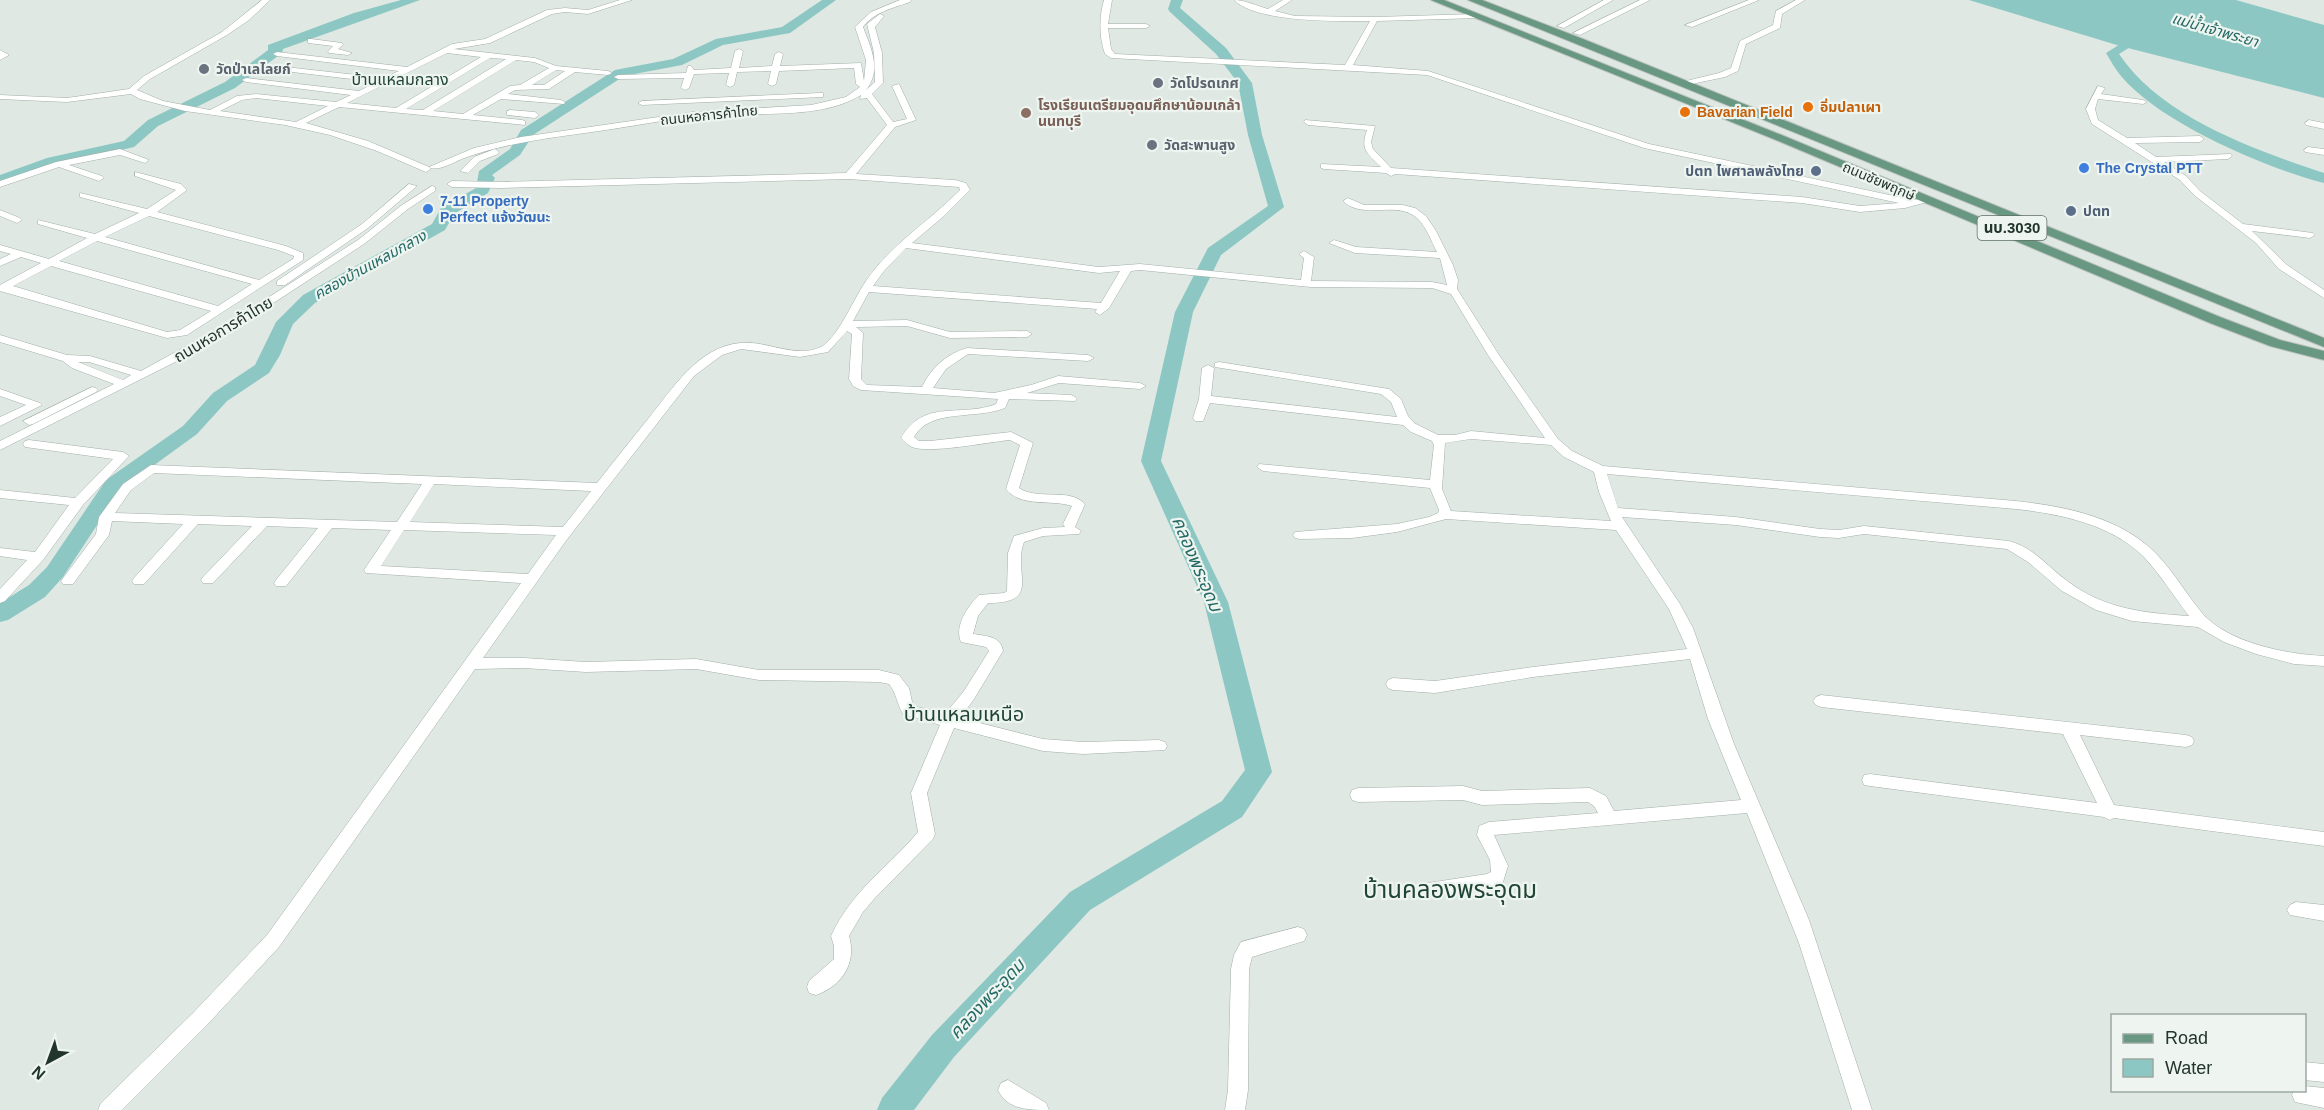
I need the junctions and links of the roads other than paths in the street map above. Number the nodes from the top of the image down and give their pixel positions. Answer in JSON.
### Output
{"nodes":[{"id":1,"x":266,"y":0,"type":"edge"},
{"id":2,"x":628,"y":0,"type":"edge"},
{"id":3,"x":907,"y":0,"type":"edge"},
{"id":4,"x":918,"y":0,"type":"edge"},
{"id":5,"x":1108,"y":0,"type":"edge"},
{"id":6,"x":1238,"y":0,"type":"edge"},
{"id":7,"x":1263,"y":0,"type":"edge"},
{"id":8,"x":1288,"y":0,"type":"edge"},
{"id":9,"x":1436,"y":0,"type":"edge"},
{"id":10,"x":1455,"y":0,"type":"edge"},
{"id":11,"x":1473,"y":0,"type":"edge"},
{"id":12,"x":1492,"y":0,"type":"edge"},
{"id":13,"x":1609,"y":0,"type":"edge"},
{"id":14,"x":1646,"y":0,"type":"edge"},
{"id":15,"x":1755,"y":0,"type":"edge"},
{"id":16,"x":1801,"y":0,"type":"edge"},
{"id":17,"x":1255,"y":7,"type":"junction"},
{"id":18,"x":1307,"y":7,"type":"dead end"},
{"id":19,"x":1269,"y":11,"type":"junction"},
{"id":20,"x":1476,"y":16,"type":"junction"},
{"id":21,"x":1290,"y":17,"type":"junction"},
{"id":22,"x":1375,"y":19,"type":"junction"},
{"id":23,"x":1689,"y":25,"type":"dead end"},
{"id":24,"x":1106,"y":26,"type":"junction"},
{"id":25,"x":1146,"y":26,"type":"dead end"},
{"id":26,"x":1561,"y":26,"type":"junction"},
{"id":27,"x":1577,"y":33,"type":"junction"},
{"id":28,"x":311,"y":41,"type":"dead end"},
{"id":29,"x":444,"y":51,"type":"junction"},
{"id":30,"x":739,"y":51,"type":"dead end"},
{"id":31,"x":0,"y":52,"type":"edge"},
{"id":32,"x":277,"y":54,"type":"dead end"},
{"id":33,"x":779,"y":54,"type":"dead end"},
{"id":34,"x":489,"y":55,"type":"junction"},
{"id":35,"x":0,"y":58,"type":"edge"},
{"id":36,"x":514,"y":58,"type":"junction"},
{"id":37,"x":343,"y":61,"type":"junction"},
{"id":38,"x":870,"y":64,"type":"junction"},
{"id":39,"x":858,"y":65,"type":"junction"},
{"id":40,"x":1348,"y":66,"type":"junction"},
{"id":41,"x":267,"y":68,"type":"dead end"},
{"id":42,"x":555,"y":68,"type":"junction"},
{"id":43,"x":776,"y":68,"type":"junction"},
{"id":44,"x":406,"y":69,"type":"junction"},
{"id":45,"x":573,"y":70,"type":"junction"},
{"id":46,"x":692,"y":70,"type":"junction"},
{"id":47,"x":733,"y":70,"type":"junction"},
{"id":48,"x":608,"y":73,"type":"dead end"},
{"id":49,"x":1663,"y":75,"type":"junction"},
{"id":50,"x":618,"y":77,"type":"dead end"},
{"id":51,"x":246,"y":80,"type":"dead end"},
{"id":52,"x":383,"y":80,"type":"junction"},
{"id":53,"x":772,"y":84,"type":"dead end"},
{"id":54,"x":1685,"y":84,"type":"junction"},
{"id":55,"x":730,"y":85,"type":"dead end"},
{"id":56,"x":896,"y":86,"type":"dead end"},
{"id":57,"x":523,"y":87,"type":"junction"},
{"id":58,"x":685,"y":88,"type":"dead end"},
{"id":59,"x":865,"y":90,"type":"junction"},
{"id":60,"x":132,"y":91,"type":"junction"},
{"id":61,"x":359,"y":93,"type":"junction"},
{"id":62,"x":820,"y":95,"type":"dead end"},
{"id":63,"x":500,"y":96,"type":"junction"},
{"id":64,"x":0,"y":98,"type":"edge"},
{"id":65,"x":1701,"y":99,"type":"junction"},
{"id":66,"x":561,"y":102,"type":"dead end"},
{"id":67,"x":703,"y":102,"type":"junction"},
{"id":68,"x":2143,"y":102,"type":"dead end"},
{"id":69,"x":642,"y":103,"type":"dead end"},
{"id":70,"x":335,"y":105,"type":"junction"},
{"id":71,"x":398,"y":110,"type":"junction"},
{"id":72,"x":478,"y":110,"type":"junction"},
{"id":73,"x":212,"y":112,"type":"junction"},
{"id":74,"x":426,"y":112,"type":"junction"},
{"id":75,"x":535,"y":115,"type":"dead end"},
{"id":76,"x":466,"y":116,"type":"junction"},
{"id":77,"x":703,"y":117,"type":"junction"},
{"id":78,"x":1308,"y":122,"type":"dead end"},
{"id":79,"x":522,"y":123,"type":"dead end"},
{"id":80,"x":2309,"y":123,"type":"dead end"},
{"id":81,"x":298,"y":124,"type":"junction"},
{"id":82,"x":891,"y":125,"type":"junction"},
{"id":83,"x":2324,"y":126,"type":"edge"},
{"id":84,"x":1780,"y":138,"type":"junction"},
{"id":85,"x":2200,"y":139,"type":"dead end"},
{"id":86,"x":2123,"y":141,"type":"junction"},
{"id":87,"x":500,"y":147,"type":"junction"},
{"id":88,"x":2308,"y":150,"type":"dead end"},
{"id":89,"x":2324,"y":152,"type":"edge"},
{"id":90,"x":2228,"y":156,"type":"dead end"},
{"id":91,"x":145,"y":160,"type":"dead end"},
{"id":92,"x":2154,"y":160,"type":"junction"},
{"id":93,"x":59,"y":164,"type":"junction"},
{"id":94,"x":1324,"y":166,"type":"dead end"},
{"id":95,"x":430,"y":168,"type":"junction"},
{"id":96,"x":465,"y":171,"type":"junction"},
{"id":97,"x":1391,"y":173,"type":"junction"},
{"id":98,"x":138,"y":174,"type":"dead end"},
{"id":99,"x":849,"y":176,"type":"junction"},
{"id":100,"x":99,"y":178,"type":"dead end"},
{"id":101,"x":0,"y":184,"type":"edge"},
{"id":102,"x":452,"y":184,"type":"junction"},
{"id":103,"x":412,"y":186,"type":"junction"},
{"id":104,"x":432,"y":189,"type":"junction"},
{"id":105,"x":83,"y":195,"type":"dead end"},
{"id":106,"x":1347,"y":201,"type":"dead end"},
{"id":107,"x":1919,"y":202,"type":"junction"},
{"id":108,"x":0,"y":213,"type":"edge"},
{"id":109,"x":148,"y":213,"type":"junction"},
{"id":110,"x":17,"y":220,"type":"dead end"},
{"id":111,"x":41,"y":222,"type":"dead end"},
{"id":112,"x":2242,"y":227,"type":"junction"},
{"id":113,"x":2310,"y":235,"type":"dead end"},
{"id":114,"x":97,"y":237,"type":"junction"},
{"id":115,"x":1334,"y":243,"type":"dead end"},
{"id":116,"x":903,"y":246,"type":"junction"},
{"id":117,"x":0,"y":248,"type":"edge"},
{"id":118,"x":328,"y":251,"type":"junction"},
{"id":119,"x":20,"y":254,"type":"junction"},
{"id":120,"x":343,"y":254,"type":"junction"},
{"id":121,"x":1304,"y":254,"type":"dead end"},
{"id":122,"x":1443,"y":255,"type":"junction"},
{"id":123,"x":52,"y":262,"type":"junction"},
{"id":124,"x":0,"y":263,"type":"edge"},
{"id":125,"x":1127,"y":269,"type":"junction"},
{"id":126,"x":1306,"y":283,"type":"junction"},
{"id":127,"x":262,"y":284,"type":"junction"},
{"id":128,"x":2,"y":288,"type":"edge"},
{"id":129,"x":866,"y":289,"type":"junction"},
{"id":130,"x":1452,"y":290,"type":"junction"},
{"id":131,"x":2324,"y":295,"type":"edge"},
{"id":132,"x":989,"y":304,"type":"dead end"},
{"id":133,"x":1105,"y":306,"type":"junction"},
{"id":134,"x":220,"y":310,"type":"junction"},
{"id":135,"x":844,"y":326,"type":"junction"},
{"id":136,"x":1027,"y":334,"type":"dead end"},
{"id":137,"x":0,"y":338,"type":"edge"},
{"id":138,"x":2324,"y":343,"type":"edge"},
{"id":139,"x":2324,"y":356,"type":"edge"},
{"id":140,"x":66,"y":358,"type":"junction"},
{"id":141,"x":1088,"y":358,"type":"dead end"},
{"id":142,"x":136,"y":373,"type":"junction"},
{"id":143,"x":119,"y":382,"type":"junction"},
{"id":144,"x":1140,"y":386,"type":"dead end"},
{"id":145,"x":926,"y":390,"type":"junction"},
{"id":146,"x":0,"y":392,"type":"edge"},
{"id":147,"x":1005,"y":395,"type":"junction"},
{"id":148,"x":1071,"y":399,"type":"dead end"},
{"id":149,"x":1205,"y":399,"type":"junction"},
{"id":150,"x":1199,"y":418,"type":"dead end"},
{"id":151,"x":0,"y":422,"type":"edge"},
{"id":152,"x":1405,"y":422,"type":"junction"},
{"id":153,"x":0,"y":436,"type":"edge"},
{"id":154,"x":1437,"y":439,"type":"junction"},
{"id":155,"x":1554,"y":442,"type":"junction"},
{"id":156,"x":29,"y":444,"type":"dead end"},
{"id":157,"x":0,"y":446,"type":"edge"},
{"id":158,"x":1263,"y":467,"type":"dead end"},
{"id":159,"x":1600,"y":470,"type":"junction"},
{"id":160,"x":431,"y":480,"type":"junction"},
{"id":161,"x":1437,"y":484,"type":"junction"},
{"id":162,"x":601,"y":488,"type":"junction"},
{"id":163,"x":0,"y":494,"type":"edge"},
{"id":164,"x":78,"y":502,"type":"junction"},
{"id":165,"x":1444,"y":515,"type":"junction"},
{"id":166,"x":106,"y":517,"type":"junction"},
{"id":167,"x":195,"y":519,"type":"junction"},
{"id":168,"x":1616,"y":519,"type":"junction"},
{"id":169,"x":264,"y":521,"type":"junction"},
{"id":170,"x":329,"y":523,"type":"junction"},
{"id":171,"x":401,"y":526,"type":"junction"},
{"id":172,"x":567,"y":531,"type":"junction"},
{"id":173,"x":1300,"y":535,"type":"dead end"},
{"id":174,"x":0,"y":552,"type":"edge"},
{"id":175,"x":38,"y":558,"type":"junction"},
{"id":176,"x":531,"y":579,"type":"junction"},
{"id":177,"x":68,"y":580,"type":"dead end"},
{"id":178,"x":139,"y":580,"type":"dead end"},
{"id":179,"x":208,"y":580,"type":"dead end"},
{"id":180,"x":281,"y":583,"type":"dead end"},
{"id":181,"x":0,"y":598,"type":"edge"},
{"id":182,"x":2203,"y":622,"type":"junction"},
{"id":183,"x":1696,"y":653,"type":"junction"},
{"id":184,"x":2324,"y":661,"type":"edge"},
{"id":185,"x":470,"y":664,"type":"junction"},
{"id":186,"x":1393,"y":684,"type":"dead end"},
{"id":187,"x":1821,"y":701,"type":"dead end"},
{"id":188,"x":949,"y":721,"type":"junction"},
{"id":189,"x":2069,"y":729,"type":"junction"},
{"id":190,"x":2186,"y":741,"type":"dead end"},
{"id":191,"x":1159,"y":746,"type":"dead end"},
{"id":192,"x":1870,"y":780,"type":"dead end"},
{"id":193,"x":1358,"y":795,"type":"dead end"},
{"id":194,"x":1753,"y":806,"type":"junction"},
{"id":195,"x":2110,"y":813,"type":"junction"},
{"id":196,"x":1609,"y":817,"type":"junction"},
{"id":197,"x":2324,"y":839,"type":"edge"},
{"id":198,"x":1434,"y":888,"type":"dead end"},
{"id":199,"x":2296,"y":910,"type":"dead end"},
{"id":200,"x":2324,"y":913,"type":"edge"},
{"id":201,"x":1298,"y":935,"type":"dead end"},
{"id":202,"x":816,"y":987,"type":"dead end"},
{"id":203,"x":2306,"y":1071,"type":"edge"},
{"id":204,"x":2324,"y":1073,"type":"edge"},
{"id":205,"x":1008,"y":1090,"type":"dead end"},
{"id":206,"x":2302,"y":1095,"type":"dead end"},
{"id":207,"x":2324,"y":1098,"type":"edge"},
{"id":208,"x":108,"y":1110,"type":"edge"},
{"id":209,"x":1040,"y":1110,"type":"edge"},
{"id":210,"x":1235,"y":1110,"type":"edge"},
{"id":211,"x":1862,"y":1110,"type":"edge"}],
"edges":[{"from":1,"to":60,"type":"street"},
{"from":2,"to":29,"type":"street"},
{"from":3,"to":38,"type":"street"},
{"from":4,"to":59,"type":"street"},
{"from":5,"to":24,"type":"street"},
{"from":6,"to":17,"type":"street"},
{"from":7,"to":17,"type":"street"},
{"from":8,"to":19,"type":"street"},
{"from":9,"to":20,"type":"main road","name":"ถนนชัยพฤกษ์"},
{"from":10,"to":65,"type":"main road","name":"ถนนชัยพฤกษ์"},
{"from":11,"to":49,"type":"main road","name":"ถนนชัยพฤกษ์"},
{"from":12,"to":26,"type":"main road","name":"ถนนชัยพฤกษ์"},
{"from":13,"to":26,"type":"street"},
{"from":14,"to":27,"type":"street"},
{"from":15,"to":23,"type":"street"},
{"from":16,"to":54,"type":"street"},
{"from":17,"to":19,"type":"street"},
{"from":18,"to":21,"type":"street"},
{"from":19,"to":21,"type":"street"},
{"from":20,"to":22,"type":"street"},
{"from":20,"to":84,"type":"main road","name":"ถนนชัยพฤกษ์"},
{"from":21,"to":22,"type":"street"},
{"from":22,"to":40,"type":"street"},
{"from":24,"to":25,"type":"street"},
{"from":24,"to":40,"type":"street"},
{"from":26,"to":27,"type":"main road","name":"ถนนชัยพฤกษ์"},
{"from":27,"to":49,"type":"main road","name":"ถนนชัยพฤกษ์"},
{"from":28,"to":37,"type":"street"},
{"from":29,"to":34,"type":"street"},
{"from":29,"to":44,"type":"street"},
{"from":30,"to":47,"type":"street"},
{"from":31,"to":35,"type":"street"},
{"from":32,"to":37,"type":"street"},
{"from":33,"to":43,"type":"street"},
{"from":34,"to":36,"type":"street"},
{"from":34,"to":71,"type":"street"},
{"from":36,"to":42,"type":"street"},
{"from":36,"to":74,"type":"street"},
{"from":37,"to":44,"type":"street"},
{"from":38,"to":39,"type":"street"},
{"from":38,"to":59,"type":"street"},
{"from":39,"to":43,"type":"street"},
{"from":39,"to":59,"type":"street"},
{"from":40,"to":107,"type":"street"},
{"from":41,"to":52,"type":"street"},
{"from":42,"to":45,"type":"street"},
{"from":42,"to":57,"type":"street"},
{"from":43,"to":47,"type":"street"},
{"from":43,"to":53,"type":"street"},
{"from":44,"to":52,"type":"street"},
{"from":45,"to":48,"type":"street"},
{"from":45,"to":57,"type":"street"},
{"from":46,"to":47,"type":"street"},
{"from":46,"to":50,"type":"street"},
{"from":46,"to":58,"type":"street"},
{"from":47,"to":55,"type":"street"},
{"from":49,"to":54,"type":"main road","name":"ถนนชัยพฤกษ์"},
{"from":51,"to":61,"type":"street"},
{"from":52,"to":61,"type":"street"},
{"from":54,"to":138,"type":"main road","name":"ถนนชัยพฤกษ์"},
{"from":56,"to":82,"type":"street"},
{"from":57,"to":63,"type":"street"},
{"from":59,"to":77,"type":"street","name":"ถนนหอการค้าไทย"},
{"from":59,"to":82,"type":"street"},
{"from":60,"to":64,"type":"street"},
{"from":60,"to":73,"type":"street"},
{"from":61,"to":70,"type":"street"},
{"from":62,"to":67,"type":"street"},
{"from":63,"to":66,"type":"street"},
{"from":63,"to":72,"type":"street"},
{"from":65,"to":84,"type":"main road"},
{"from":65,"to":139,"type":"main road","name":"ถนนชัยพฤกษ์","number":"นบ.3030"},
{"from":67,"to":69,"type":"street"},
{"from":67,"to":77,"type":"street"},
{"from":68,"to":86,"type":"street"},
{"from":70,"to":71,"type":"street"},
{"from":70,"to":73,"type":"street"},
{"from":70,"to":81,"type":"street"},
{"from":71,"to":74,"type":"street"},
{"from":72,"to":75,"type":"street"},
{"from":72,"to":76,"type":"street"},
{"from":73,"to":81,"type":"street"},
{"from":74,"to":76,"type":"street"},
{"from":76,"to":79,"type":"street"},
{"from":77,"to":87,"type":"street","name":"ถนนหอการค้าไทย"},
{"from":78,"to":97,"type":"street"},
{"from":80,"to":83,"type":"street"},
{"from":81,"to":95,"type":"street"},
{"from":82,"to":99,"type":"street"},
{"from":84,"to":107,"type":"main road","name":"ถนนชัยพฤกษ์"},
{"from":85,"to":86,"type":"street"},
{"from":86,"to":92,"type":"street"},
{"from":87,"to":95,"type":"street","name":"ถนนหอการค้าไทย"},
{"from":87,"to":96,"type":"street","name":"ถนนหอการค้าไทย"},
{"from":88,"to":89,"type":"street"},
{"from":90,"to":92,"type":"street"},
{"from":91,"to":93,"type":"street"},
{"from":92,"to":112,"type":"street"},
{"from":93,"to":100,"type":"street"},
{"from":93,"to":101,"type":"street"},
{"from":94,"to":97,"type":"street"},
{"from":95,"to":96,"type":"street"},
{"from":95,"to":103,"type":"street","name":"ถนนหอการค้าไทย"},
{"from":96,"to":102,"type":"street","name":"ถนนหอการค้าไทย"},
{"from":97,"to":107,"type":"street"},
{"from":98,"to":109,"type":"street"},
{"from":99,"to":102,"type":"street"},
{"from":99,"to":116,"type":"street"},
{"from":102,"to":104,"type":"street"},
{"from":103,"to":104,"type":"street"},
{"from":103,"to":118,"type":"street","name":"ถนนหอการค้าไทย"},
{"from":104,"to":120,"type":"street","name":"ถนนหอการค้าไทย"},
{"from":105,"to":109,"type":"street"},
{"from":106,"to":122,"type":"street"},
{"from":107,"to":139,"type":"main road","name":"ถนนชัยพฤกษ์"},
{"from":108,"to":110,"type":"street"},
{"from":109,"to":114,"type":"street"},
{"from":109,"to":127,"type":"street"},
{"from":111,"to":114,"type":"street"},
{"from":112,"to":113,"type":"street"},
{"from":112,"to":131,"type":"street"},
{"from":114,"to":123,"type":"street"},
{"from":114,"to":127,"type":"street"},
{"from":115,"to":122,"type":"street"},
{"from":116,"to":125,"type":"street"},
{"from":116,"to":129,"type":"street"},
{"from":117,"to":119,"type":"street"},
{"from":118,"to":120,"type":"street"},
{"from":118,"to":142,"type":"street","name":"ถนนหอการค้าไทย"},
{"from":119,"to":123,"type":"street"},
{"from":119,"to":124,"type":"street"},
{"from":120,"to":142,"type":"street","name":"ถนนหอการค้าไทย"},
{"from":121,"to":126,"type":"street"},
{"from":122,"to":130,"type":"street"},
{"from":123,"to":128,"type":"street"},
{"from":123,"to":134,"type":"street"},
{"from":125,"to":126,"type":"street"},
{"from":125,"to":133,"type":"street"},
{"from":126,"to":130,"type":"street"},
{"from":127,"to":134,"type":"street"},
{"from":128,"to":134,"type":"street"},
{"from":129,"to":133,"type":"street"},
{"from":129,"to":135,"type":"street"},
{"from":130,"to":155,"type":"street"},
{"from":132,"to":133,"type":"street"},
{"from":135,"to":136,"type":"street"},
{"from":135,"to":145,"type":"street"},
{"from":135,"to":162,"type":"street"},
{"from":137,"to":140,"type":"street"},
{"from":140,"to":142,"type":"street"},
{"from":140,"to":143,"type":"street"},
{"from":141,"to":145,"type":"street"},
{"from":142,"to":143,"type":"street","name":"ถนนหอการค้าไทย"},
{"from":143,"to":153,"type":"street","name":"ถนนหอการค้าไทย"},
{"from":143,"to":157,"type":"street","name":"ถนนหอการค้าไทย"},
{"from":144,"to":147,"type":"street"},
{"from":145,"to":147,"type":"street"},
{"from":146,"to":151,"type":"street"},
{"from":147,"to":148,"type":"street"},
{"from":147,"to":188,"type":"street"},
{"from":149,"to":150,"type":"street"},
{"from":149,"to":152,"type":"street"},
{"from":149,"to":152,"type":"street"},
{"from":152,"to":154,"type":"street"},
{"from":154,"to":155,"type":"street"},
{"from":154,"to":161,"type":"street"},
{"from":155,"to":159,"type":"street"},
{"from":156,"to":164,"type":"street"},
{"from":158,"to":161,"type":"street"},
{"from":159,"to":168,"type":"street"},
{"from":159,"to":182,"type":"street"},
{"from":160,"to":162,"type":"street"},
{"from":160,"to":166,"type":"street"},
{"from":160,"to":171,"type":"street"},
{"from":161,"to":165,"type":"street"},
{"from":162,"to":172,"type":"street"},
{"from":163,"to":164,"type":"street"},
{"from":164,"to":175,"type":"street"},
{"from":165,"to":168,"type":"street"},
{"from":165,"to":173,"type":"street"},
{"from":166,"to":167,"type":"street"},
{"from":166,"to":177,"type":"street"},
{"from":167,"to":169,"type":"street"},
{"from":167,"to":178,"type":"street"},
{"from":168,"to":182,"type":"street"},
{"from":168,"to":183,"type":"street"},
{"from":169,"to":170,"type":"street"},
{"from":169,"to":179,"type":"street"},
{"from":170,"to":171,"type":"street"},
{"from":170,"to":180,"type":"street"},
{"from":171,"to":172,"type":"street"},
{"from":171,"to":176,"type":"street"},
{"from":172,"to":176,"type":"street"},
{"from":174,"to":175,"type":"street"},
{"from":175,"to":181,"type":"street"},
{"from":176,"to":185,"type":"street"},
{"from":182,"to":184,"type":"street"},
{"from":183,"to":186,"type":"street"},
{"from":183,"to":194,"type":"street"},
{"from":185,"to":188,"type":"street"},
{"from":185,"to":208,"type":"street"},
{"from":187,"to":189,"type":"street"},
{"from":188,"to":191,"type":"street"},
{"from":188,"to":202,"type":"street"},
{"from":189,"to":190,"type":"street"},
{"from":189,"to":195,"type":"street"},
{"from":192,"to":195,"type":"street"},
{"from":193,"to":196,"type":"street"},
{"from":194,"to":196,"type":"street"},
{"from":194,"to":211,"type":"street"},
{"from":195,"to":197,"type":"street"},
{"from":196,"to":198,"type":"street"},
{"from":199,"to":200,"type":"street"},
{"from":201,"to":210,"type":"street"},
{"from":203,"to":204,"type":"street"},
{"from":205,"to":209,"type":"street"},
{"from":206,"to":207,"type":"street"}]}
